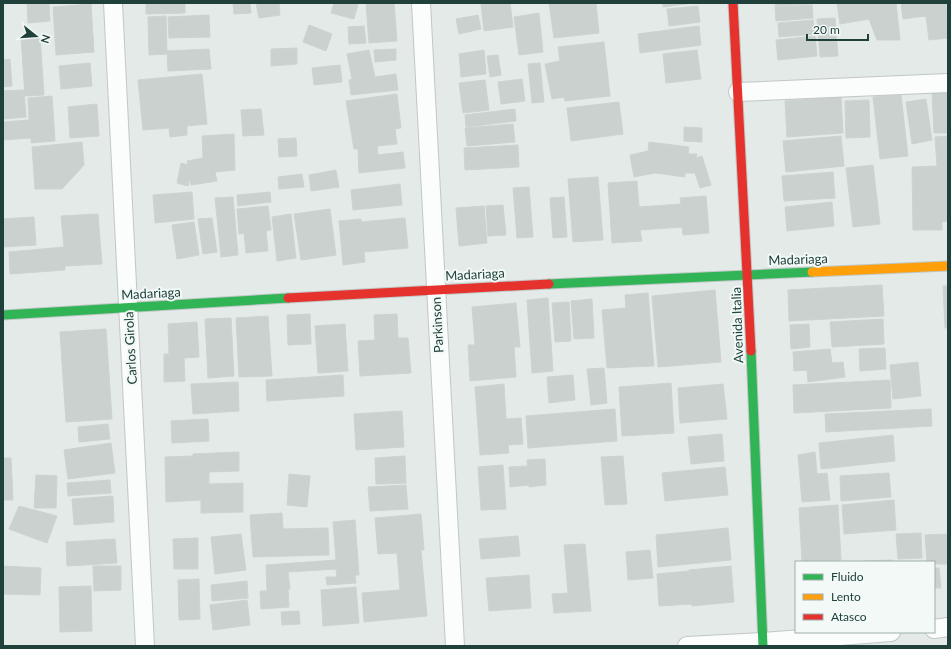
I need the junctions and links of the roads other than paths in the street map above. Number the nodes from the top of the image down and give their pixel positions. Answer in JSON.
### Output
{"nodes":[{"id":1,"x":113,"y":3,"type":"edge"},
{"id":2,"x":421,"y":3,"type":"edge"},
{"id":3,"x":733,"y":3,"type":"edge"},
{"id":4,"x":948,"y":83,"type":"edge"},
{"id":5,"x":738,"y":92,"type":"junction"},
{"id":6,"x":948,"y":266,"type":"edge"},
{"id":7,"x":748,"y":274,"type":"junction"},
{"id":8,"x":435,"y":289,"type":"junction"},
{"id":9,"x":128,"y":307,"type":"junction"},
{"id":10,"x":3,"y":315,"type":"edge"},
{"id":11,"x":948,"y":627,"type":"edge"},
{"id":12,"x":935,"y":628,"type":"edge"},
{"id":13,"x":880,"y":633,"type":"edge"},
{"id":14,"x":763,"y":644,"type":"edge"},
{"id":15,"x":145,"y":646,"type":"edge"},
{"id":16,"x":455,"y":646,"type":"edge"},
{"id":17,"x":687,"y":646,"type":"edge"}],
"edges":[{"from":1,"to":9,"type":"street","name":"Carlos Girola"},
{"from":2,"to":8,"type":"street","name":"Parkinson"},
{"from":3,"to":5,"type":"street","name":"Avenida Italia"},
{"from":4,"to":5,"type":"street"},
{"from":5,"to":7,"type":"street","name":"Avenida Italia"},
{"from":6,"to":7,"type":"street","name":"Madariaga"},
{"from":7,"to":8,"type":"street","name":"Madariaga"},
{"from":7,"to":14,"type":"street","name":"Avenida Italia"},
{"from":8,"to":9,"type":"street","name":"Madariaga"},
{"from":8,"to":16,"type":"street","name":"Parkinson"},
{"from":9,"to":10,"type":"street","name":"Madariaga"},
{"from":9,"to":15,"type":"street","name":"Carlos Girola"},
{"from":11,"to":12,"type":"street"},
{"from":13,"to":14,"type":"street"},
{"from":14,"to":17,"type":"street"}]}
